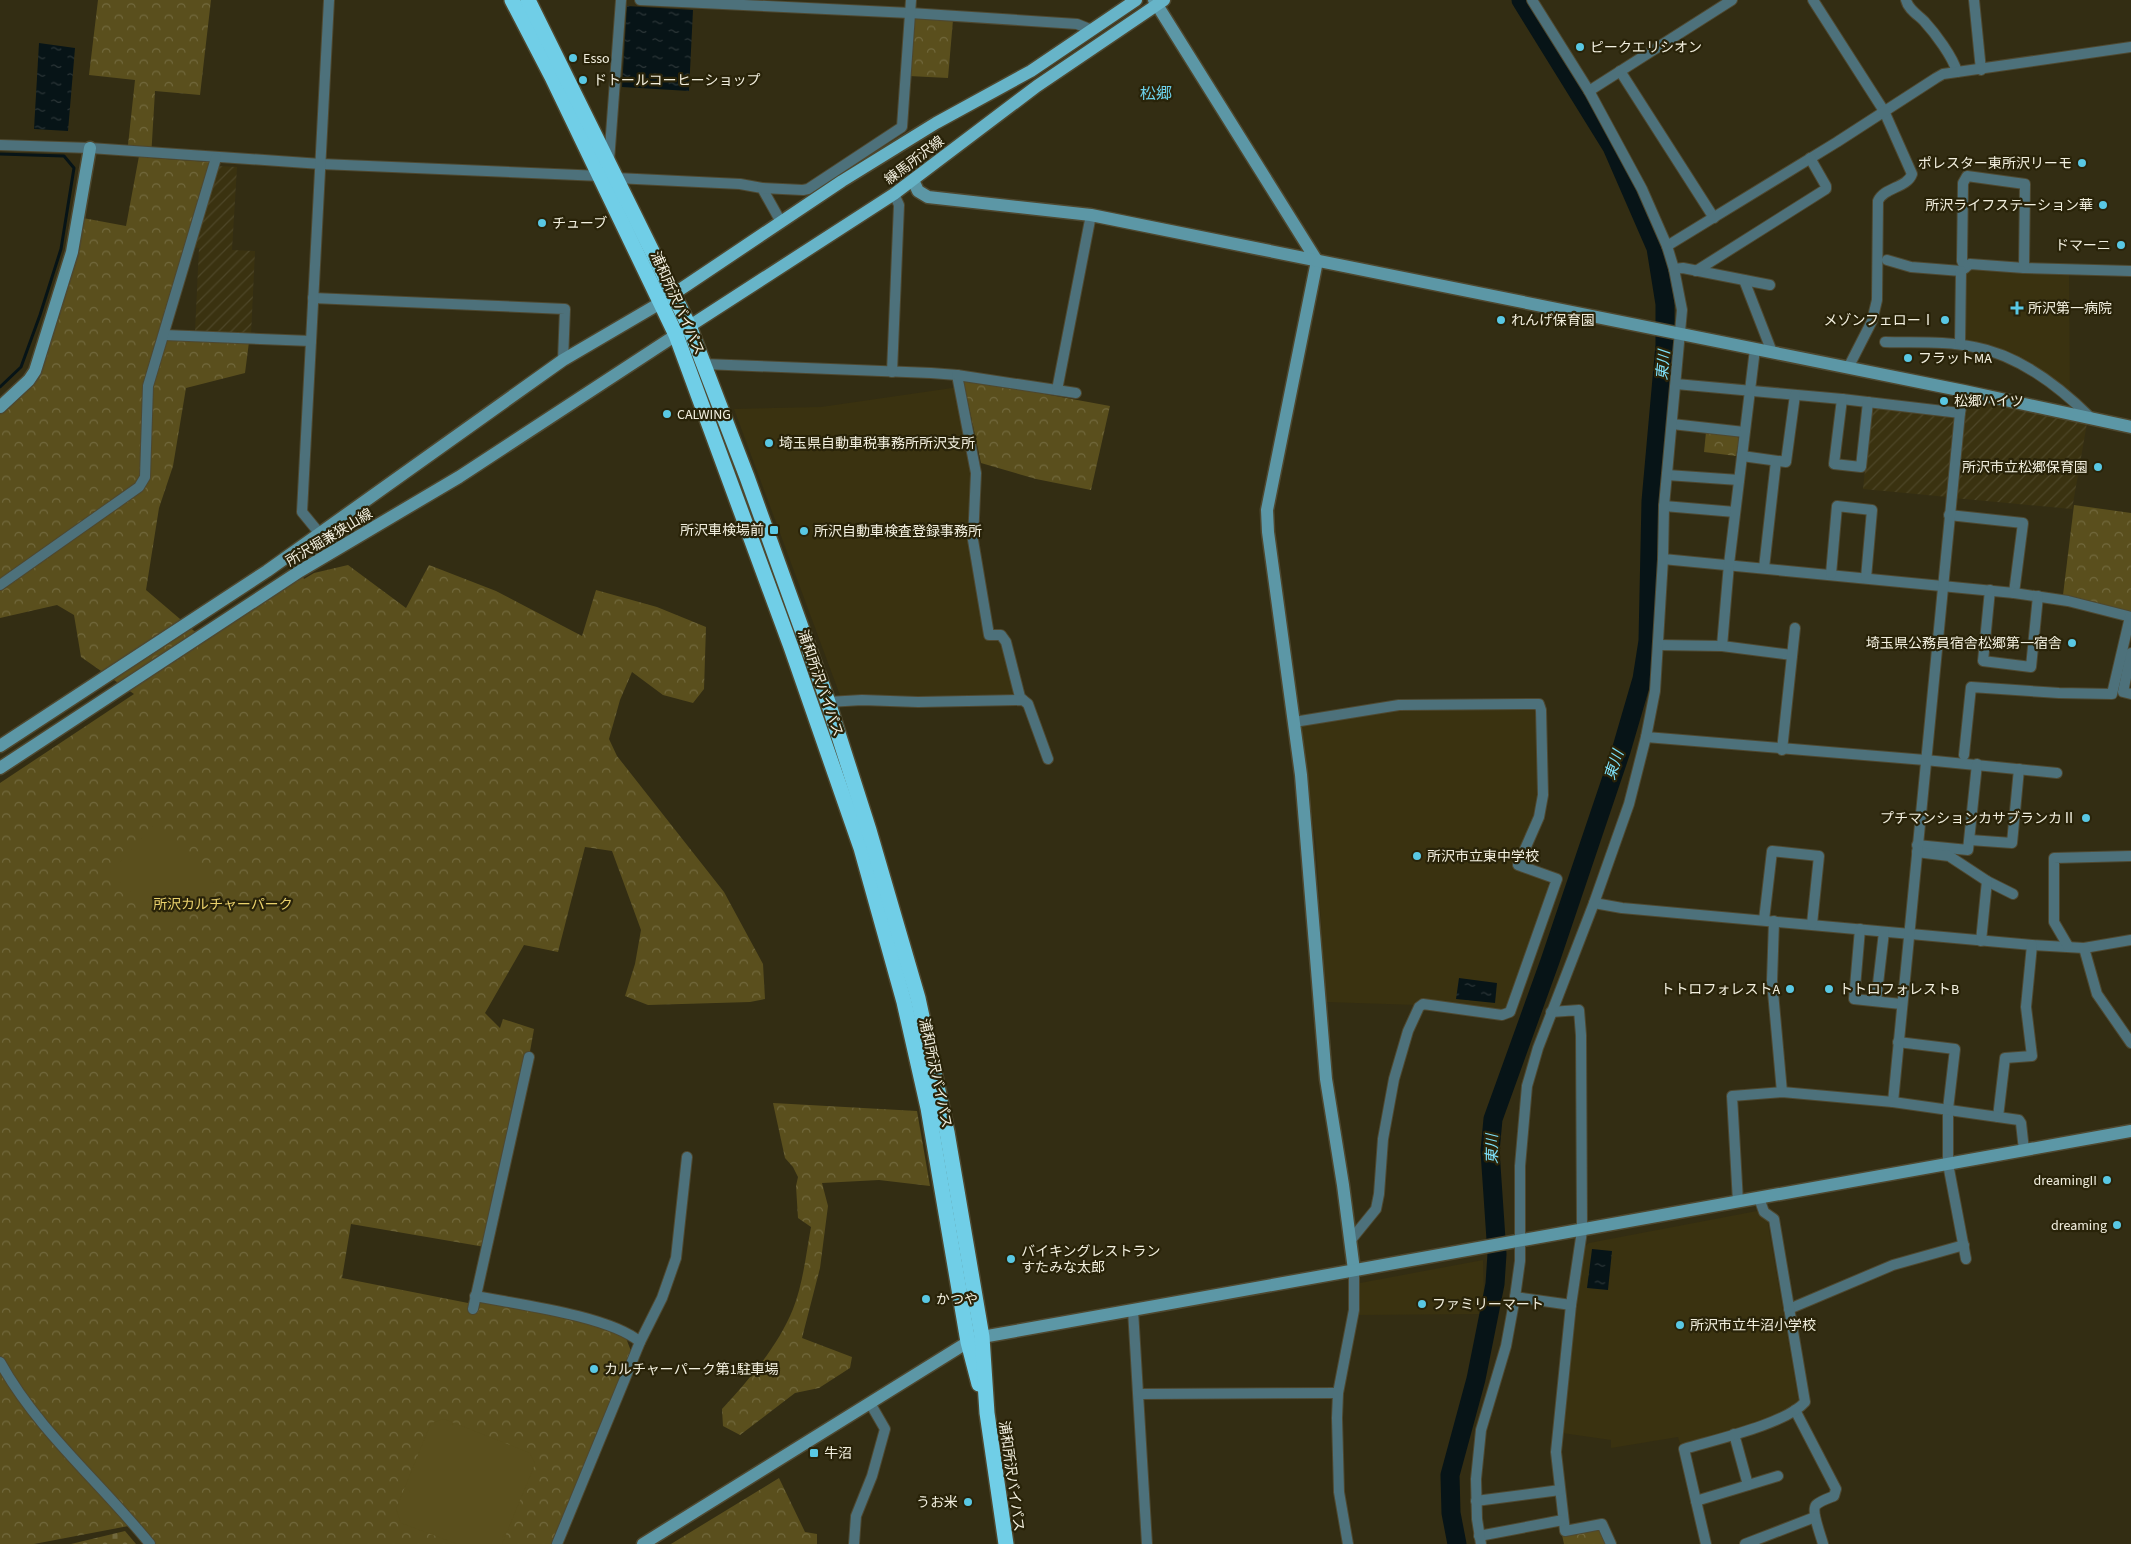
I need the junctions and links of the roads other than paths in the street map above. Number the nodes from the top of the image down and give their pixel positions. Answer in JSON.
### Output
{"nodes":[{"id":1,"x":329,"y":0,"type":"edge"},
{"id":2,"x":512,"y":0,"type":"edge"},
{"id":3,"x":528,"y":0,"type":"edge"},
{"id":4,"x":621,"y":0,"type":"edge"},
{"id":5,"x":640,"y":0,"type":"edge"},
{"id":6,"x":911,"y":0,"type":"edge"},
{"id":7,"x":1136,"y":0,"type":"edge"},
{"id":8,"x":1532,"y":0,"type":"edge"},
{"id":9,"x":1732,"y":0,"type":"edge"},
{"id":10,"x":1813,"y":0,"type":"edge"},
{"id":11,"x":1906,"y":0,"type":"edge"},
{"id":12,"x":1974,"y":0,"type":"edge"},
{"id":13,"x":1158,"y":2,"type":"edge"},
{"id":14,"x":910,"y":13,"type":"junction"},
{"id":15,"x":1092,"y":30,"type":"junction"},
{"id":16,"x":2131,"y":47,"type":"edge"},
{"id":17,"x":1981,"y":70,"type":"junction"},
{"id":18,"x":1620,"y":71,"type":"junction"},
{"id":19,"x":1957,"y":72,"type":"junction"},
{"id":20,"x":1589,"y":91,"type":"junction"},
{"id":21,"x":1884,"y":110,"type":"junction"},
{"id":22,"x":0,"y":144,"type":"edge"},
{"id":23,"x":90,"y":148,"type":"junction"},
{"id":24,"x":216,"y":158,"type":"junction"},
{"id":25,"x":1810,"y":158,"type":"junction"},
{"id":26,"x":609,"y":163,"type":"junction"},
{"id":27,"x":321,"y":164,"type":"junction"},
{"id":28,"x":601,"y":176,"type":"junction"},
{"id":29,"x":616,"y":178,"type":"junction"},
{"id":30,"x":913,"y":180,"type":"junction"},
{"id":31,"x":762,"y":188,"type":"junction"},
{"id":32,"x":894,"y":194,"type":"junction"},
{"id":33,"x":1092,"y":215,"type":"junction"},
{"id":34,"x":1714,"y":218,"type":"junction"},
{"id":35,"x":781,"y":222,"type":"junction"},
{"id":36,"x":1667,"y":246,"type":"junction"},
{"id":37,"x":1887,"y":260,"type":"dead end"},
{"id":38,"x":1317,"y":261,"type":"junction"},
{"id":39,"x":2024,"y":268,"type":"junction"},
{"id":40,"x":1674,"y":269,"type":"junction"},
{"id":41,"x":1963,"y":269,"type":"junction"},
{"id":42,"x":1696,"y":271,"type":"junction"},
{"id":43,"x":2131,"y":271,"type":"edge"},
{"id":44,"x":1744,"y":280,"type":"junction"},
{"id":45,"x":1770,"y":285,"type":"dead end"},
{"id":46,"x":313,"y":298,"type":"junction"},
{"id":47,"x":668,"y":298,"type":"junction"},
{"id":48,"x":689,"y":326,"type":"junction"},
{"id":49,"x":1679,"y":334,"type":"junction"},
{"id":50,"x":164,"y":335,"type":"junction"},
{"id":51,"x":676,"y":335,"type":"junction"},
{"id":52,"x":311,"y":341,"type":"junction"},
{"id":53,"x":1886,"y":342,"type":"dead end"},
{"id":54,"x":1960,"y":344,"type":"junction"},
{"id":55,"x":1755,"y":349,"type":"junction"},
{"id":56,"x":1772,"y":352,"type":"junction"},
{"id":57,"x":563,"y":360,"type":"junction"},
{"id":58,"x":704,"y":364,"type":"junction"},
{"id":59,"x":1848,"y":368,"type":"junction"},
{"id":60,"x":892,"y":372,"type":"junction"},
{"id":61,"x":957,"y":375,"type":"junction"},
{"id":62,"x":1676,"y":384,"type":"junction"},
{"id":63,"x":1057,"y":390,"type":"junction"},
{"id":64,"x":1750,"y":391,"type":"junction"},
{"id":65,"x":1964,"y":391,"type":"junction"},
{"id":66,"x":1076,"y":393,"type":"dead end"},
{"id":67,"x":1795,"y":395,"type":"junction"},
{"id":68,"x":1842,"y":399,"type":"junction"},
{"id":69,"x":1868,"y":402,"type":"junction"},
{"id":70,"x":0,"y":407,"type":"edge"},
{"id":71,"x":1960,"y":413,"type":"junction"},
{"id":72,"x":2092,"y":419,"type":"junction"},
{"id":73,"x":1672,"y":424,"type":"junction"},
{"id":74,"x":2131,"y":427,"type":"edge"},
{"id":75,"x":1744,"y":432,"type":"junction"},
{"id":76,"x":1742,"y":456,"type":"junction"},
{"id":77,"x":1776,"y":461,"type":"junction"},
{"id":78,"x":1667,"y":475,"type":"junction"},
{"id":79,"x":1739,"y":480,"type":"junction"},
{"id":80,"x":1664,"y":506,"type":"junction"},
{"id":81,"x":1735,"y":512,"type":"junction"},
{"id":82,"x":1949,"y":515,"type":"junction"},
{"id":83,"x":320,"y":534,"type":"junction"},
{"id":84,"x":1663,"y":559,"type":"junction"},
{"id":85,"x":1729,"y":564,"type":"junction"},
{"id":86,"x":1764,"y":568,"type":"junction"},
{"id":87,"x":1831,"y":574,"type":"junction"},
{"id":88,"x":1866,"y":578,"type":"junction"},
{"id":89,"x":0,"y":584,"type":"edge"},
{"id":90,"x":1942,"y":586,"type":"junction"},
{"id":91,"x":1990,"y":590,"type":"junction"},
{"id":92,"x":2014,"y":593,"type":"junction"},
{"id":93,"x":2038,"y":596,"type":"junction"},
{"id":94,"x":2131,"y":617,"type":"edge"},
{"id":95,"x":1795,"y":628,"type":"dead end"},
{"id":96,"x":1658,"y":645,"type":"junction"},
{"id":97,"x":1722,"y":646,"type":"junction"},
{"id":98,"x":2131,"y":654,"type":"edge"},
{"id":99,"x":1792,"y":655,"type":"junction"},
{"id":100,"x":2131,"y":694,"type":"edge"},
{"id":101,"x":1023,"y":700,"type":"junction"},
{"id":102,"x":828,"y":702,"type":"junction"},
{"id":103,"x":1294,"y":722,"type":"junction"},
{"id":104,"x":1646,"y":738,"type":"junction"},
{"id":105,"x":1,"y":742,"type":"edge"},
{"id":106,"x":1782,"y":750,"type":"junction"},
{"id":107,"x":1964,"y":755,"type":"dead end"},
{"id":108,"x":14,"y":759,"type":"junction"},
{"id":109,"x":1048,"y":759,"type":"dead end"},
{"id":110,"x":1925,"y":760,"type":"junction"},
{"id":111,"x":1977,"y":764,"type":"junction"},
{"id":112,"x":0,"y":768,"type":"edge"},
{"id":113,"x":2019,"y":769,"type":"junction"},
{"id":114,"x":2057,"y":772,"type":"dead end"},
{"id":115,"x":1970,"y":840,"type":"junction"},
{"id":116,"x":1917,"y":849,"type":"junction"},
{"id":117,"x":2131,"y":856,"type":"edge"},
{"id":118,"x":1987,"y":881,"type":"junction"},
{"id":119,"x":2013,"y":894,"type":"dead end"},
{"id":120,"x":1594,"y":903,"type":"junction"},
{"id":121,"x":1769,"y":920,"type":"junction"},
{"id":122,"x":1812,"y":924,"type":"junction"},
{"id":123,"x":1860,"y":929,"type":"junction"},
{"id":124,"x":1884,"y":932,"type":"junction"},
{"id":125,"x":1908,"y":933,"type":"junction"},
{"id":126,"x":2131,"y":940,"type":"edge"},
{"id":127,"x":1981,"y":941,"type":"junction"},
{"id":128,"x":2032,"y":945,"type":"junction"},
{"id":129,"x":2068,"y":946,"type":"junction"},
{"id":130,"x":2084,"y":948,"type":"junction"},
{"id":131,"x":1876,"y":1001,"type":"junction"},
{"id":132,"x":1901,"y":1004,"type":"junction"},
{"id":133,"x":1551,"y":1012,"type":"junction"},
{"id":134,"x":1898,"y":1042,"type":"junction"},
{"id":135,"x":2131,"y":1043,"type":"edge"},
{"id":136,"x":529,"y":1058,"type":"dead end"},
{"id":137,"x":1782,"y":1092,"type":"junction"},
{"id":138,"x":1893,"y":1102,"type":"junction"},
{"id":139,"x":1948,"y":1109,"type":"junction"},
{"id":140,"x":1998,"y":1117,"type":"junction"},
{"id":141,"x":2131,"y":1131,"type":"edge"},
{"id":142,"x":2024,"y":1150,"type":"junction"},
{"id":143,"x":687,"y":1158,"type":"dead end"},
{"id":144,"x":1948,"y":1164,"type":"junction"},
{"id":145,"x":1759,"y":1198,"type":"junction"},
{"id":146,"x":1738,"y":1202,"type":"junction"},
{"id":147,"x":1582,"y":1231,"type":"junction"},
{"id":148,"x":1350,"y":1241,"type":"junction"},
{"id":149,"x":1518,"y":1242,"type":"junction"},
{"id":150,"x":1964,"y":1245,"type":"junction"},
{"id":151,"x":1966,"y":1259,"type":"dead end"},
{"id":152,"x":1354,"y":1270,"type":"junction"},
{"id":153,"x":475,"y":1296,"type":"junction"},
{"id":154,"x":1515,"y":1297,"type":"junction"},
{"id":155,"x":1571,"y":1305,"type":"junction"},
{"id":156,"x":473,"y":1308,"type":"dead end"},
{"id":157,"x":1789,"y":1309,"type":"junction"},
{"id":158,"x":1133,"y":1310,"type":"junction"},
{"id":159,"x":982,"y":1337,"type":"junction"},
{"id":160,"x":640,"y":1342,"type":"junction"},
{"id":161,"x":968,"y":1342,"type":"junction"},
{"id":162,"x":0,"y":1362,"type":"edge"},
{"id":163,"x":1338,"y":1393,"type":"junction"},
{"id":164,"x":1139,"y":1394,"type":"junction"},
{"id":165,"x":870,"y":1403,"type":"junction"},
{"id":166,"x":1795,"y":1410,"type":"junction"},
{"id":167,"x":987,"y":1414,"type":"junction"},
{"id":168,"x":1734,"y":1434,"type":"junction"},
{"id":169,"x":1778,"y":1476,"type":"dead end"},
{"id":170,"x":1748,"y":1485,"type":"junction"},
{"id":171,"x":1560,"y":1490,"type":"junction"},
{"id":172,"x":1476,"y":1501,"type":"junction"},
{"id":173,"x":1696,"y":1502,"type":"junction"},
{"id":174,"x":1815,"y":1516,"type":"junction"},
{"id":175,"x":1563,"y":1520,"type":"junction"},
{"id":176,"x":1480,"y":1540,"type":"edge"},
{"id":177,"x":150,"y":1544,"type":"edge"},
{"id":178,"x":557,"y":1544,"type":"edge"},
{"id":179,"x":643,"y":1544,"type":"edge"},
{"id":180,"x":854,"y":1544,"type":"edge"},
{"id":181,"x":1006,"y":1544,"type":"edge"},
{"id":182,"x":1147,"y":1544,"type":"edge"},
{"id":183,"x":1348,"y":1544,"type":"edge"},
{"id":184,"x":1611,"y":1544,"type":"edge"},
{"id":185,"x":1706,"y":1544,"type":"edge"},
{"id":186,"x":1746,"y":1544,"type":"edge"},
{"id":187,"x":1823,"y":1544,"type":"edge"}],
"edges":[{"from":1,"to":27,"type":"street"},
{"from":2,"to":28,"type":"highway","name":"浦和所沢バイパス"},
{"from":3,"to":26,"type":"highway","name":"浦和所沢バイパス"},
{"from":4,"to":26,"type":"street"},
{"from":5,"to":14,"type":"street"},
{"from":6,"to":14,"type":"street"},
{"from":7,"to":15,"type":"main road","name":"練馬所沢線"},
{"from":8,"to":20,"type":"street"},
{"from":9,"to":18,"type":"street"},
{"from":10,"to":21,"type":"street"},
{"from":11,"to":19,"type":"street"},
{"from":12,"to":17,"type":"street"},
{"from":13,"to":30,"type":"main road","name":"練馬所沢線"},
{"from":13,"to":38,"type":"street"},
{"from":14,"to":15,"type":"street"},
{"from":14,"to":31,"type":"street"},
{"from":15,"to":35,"type":"main road","name":"練馬所沢線"},
{"from":16,"to":17,"type":"street"},
{"from":17,"to":19,"type":"street"},
{"from":18,"to":20,"type":"street"},
{"from":18,"to":34,"type":"street"},
{"from":19,"to":21,"type":"street"},
{"from":20,"to":36,"type":"street"},
{"from":21,"to":25,"type":"street"},
{"from":21,"to":59,"type":"street"},
{"from":22,"to":23,"type":"street"},
{"from":23,"to":24,"type":"street"},
{"from":23,"to":70,"type":"street"},
{"from":24,"to":27,"type":"street"},
{"from":24,"to":50,"type":"street"},
{"from":25,"to":34,"type":"street"},
{"from":25,"to":42,"type":"street"},
{"from":26,"to":29,"type":"highway","name":"浦和所沢バイパス"},
{"from":27,"to":28,"type":"street"},
{"from":27,"to":46,"type":"street"},
{"from":28,"to":47,"type":"highway","name":"浦和所沢バイパス"},
{"from":29,"to":31,"type":"street"},
{"from":29,"to":47,"type":"highway","name":"浦和所沢バイパス"},
{"from":30,"to":32,"type":"main road","name":"練馬所沢線"},
{"from":30,"to":33,"type":"street"},
{"from":31,"to":35,"type":"street"},
{"from":32,"to":48,"type":"main road","name":"練馬所沢線"},
{"from":32,"to":60,"type":"street"},
{"from":33,"to":38,"type":"street"},
{"from":33,"to":63,"type":"street"},
{"from":34,"to":36,"type":"street"},
{"from":35,"to":47,"type":"main road","name":"練馬所沢線"},
{"from":36,"to":40,"type":"street"},
{"from":37,"to":41,"type":"street"},
{"from":38,"to":49,"type":"street"},
{"from":38,"to":103,"type":"street"},
{"from":39,"to":41,"type":"street"},
{"from":39,"to":41,"type":"street"},
{"from":39,"to":43,"type":"street"},
{"from":40,"to":42,"type":"street"},
{"from":40,"to":49,"type":"street"},
{"from":41,"to":54,"type":"street"},
{"from":42,"to":44,"type":"street"},
{"from":44,"to":45,"type":"street"},
{"from":44,"to":56,"type":"street"},
{"from":46,"to":52,"type":"street"},
{"from":46,"to":57,"type":"street"},
{"from":47,"to":48,"type":"highway","name":"浦和所沢バイパス"},
{"from":47,"to":51,"type":"highway","name":"浦和所沢バイパス"},
{"from":47,"to":57,"type":"street","name":"所沢堀兼狭山線"},
{"from":48,"to":51,"type":"main road","name":"練馬所沢線"},
{"from":48,"to":58,"type":"highway","name":"浦和所沢バイパス"},
{"from":49,"to":55,"type":"street"},
{"from":49,"to":62,"type":"street"},
{"from":50,"to":52,"type":"street"},
{"from":50,"to":89,"type":"street"},
{"from":51,"to":108,"type":"street","name":"所沢堀兼狭山線"},
{"from":51,"to":161,"type":"highway","name":"浦和所沢バイパス"},
{"from":52,"to":83,"type":"street"},
{"from":53,"to":54,"type":"street"},
{"from":54,"to":72,"type":"street"},
{"from":55,"to":56,"type":"street"},
{"from":55,"to":64,"type":"street"},
{"from":56,"to":59,"type":"street"},
{"from":57,"to":83,"type":"street","name":"所沢堀兼狭山線"},
{"from":58,"to":60,"type":"street"},
{"from":58,"to":102,"type":"highway","name":"浦和所沢バイパス"},
{"from":59,"to":65,"type":"street"},
{"from":60,"to":61,"type":"street"},
{"from":61,"to":63,"type":"street"},
{"from":61,"to":101,"type":"street"},
{"from":62,"to":64,"type":"street"},
{"from":62,"to":73,"type":"street"},
{"from":63,"to":66,"type":"street"},
{"from":64,"to":67,"type":"street"},
{"from":64,"to":75,"type":"street"},
{"from":65,"to":71,"type":"street"},
{"from":65,"to":72,"type":"street"},
{"from":67,"to":68,"type":"street"},
{"from":67,"to":77,"type":"street"},
{"from":68,"to":69,"type":"street"},
{"from":68,"to":69,"type":"street"},
{"from":69,"to":71,"type":"street"},
{"from":71,"to":82,"type":"street"},
{"from":72,"to":74,"type":"street"},
{"from":73,"to":75,"type":"street"},
{"from":73,"to":78,"type":"street"},
{"from":75,"to":76,"type":"street"},
{"from":76,"to":77,"type":"street"},
{"from":76,"to":79,"type":"street"},
{"from":77,"to":86,"type":"street"},
{"from":78,"to":79,"type":"street"},
{"from":78,"to":80,"type":"street"},
{"from":79,"to":81,"type":"street"},
{"from":80,"to":81,"type":"street"},
{"from":80,"to":84,"type":"street"},
{"from":81,"to":85,"type":"street"},
{"from":82,"to":90,"type":"street"},
{"from":82,"to":92,"type":"street"},
{"from":83,"to":105,"type":"street","name":"所沢堀兼狭山線"},
{"from":84,"to":85,"type":"street"},
{"from":84,"to":96,"type":"street"},
{"from":85,"to":86,"type":"street"},
{"from":85,"to":97,"type":"street"},
{"from":86,"to":87,"type":"street"},
{"from":87,"to":88,"type":"street"},
{"from":87,"to":88,"type":"street"},
{"from":88,"to":90,"type":"street"},
{"from":90,"to":91,"type":"street"},
{"from":90,"to":110,"type":"street"},
{"from":91,"to":92,"type":"street"},
{"from":91,"to":93,"type":"street"},
{"from":92,"to":93,"type":"street"},
{"from":93,"to":94,"type":"street"},
{"from":94,"to":107,"type":"street"},
{"from":95,"to":99,"type":"street"},
{"from":96,"to":97,"type":"street"},
{"from":96,"to":104,"type":"street"},
{"from":97,"to":99,"type":"street"},
{"from":98,"to":100,"type":"street"},
{"from":99,"to":106,"type":"street"},
{"from":101,"to":102,"type":"street"},
{"from":101,"to":109,"type":"street"},
{"from":102,"to":159,"type":"highway","name":"浦和所沢バイパス"},
{"from":103,"to":148,"type":"street"},
{"from":103,"to":148,"type":"street"},
{"from":104,"to":106,"type":"street"},
{"from":104,"to":120,"type":"street"},
{"from":105,"to":108,"type":"street"},
{"from":106,"to":110,"type":"street"},
{"from":108,"to":112,"type":"street","name":"所沢堀兼狭山線"},
{"from":110,"to":111,"type":"street"},
{"from":110,"to":116,"type":"street"},
{"from":111,"to":113,"type":"street"},
{"from":111,"to":115,"type":"street"},
{"from":113,"to":114,"type":"street"},
{"from":113,"to":115,"type":"street"},
{"from":115,"to":116,"type":"street"},
{"from":116,"to":118,"type":"street"},
{"from":116,"to":125,"type":"street"},
{"from":117,"to":129,"type":"street"},
{"from":118,"to":119,"type":"street"},
{"from":118,"to":127,"type":"street"},
{"from":120,"to":121,"type":"street"},
{"from":120,"to":133,"type":"street"},
{"from":121,"to":122,"type":"street"},
{"from":121,"to":122,"type":"street"},
{"from":121,"to":137,"type":"street"},
{"from":122,"to":123,"type":"street"},
{"from":123,"to":124,"type":"street"},
{"from":123,"to":131,"type":"street"},
{"from":124,"to":125,"type":"street"},
{"from":124,"to":131,"type":"street"},
{"from":125,"to":127,"type":"street"},
{"from":125,"to":132,"type":"street"},
{"from":126,"to":130,"type":"street"},
{"from":127,"to":128,"type":"street"},
{"from":128,"to":129,"type":"street"},
{"from":128,"to":140,"type":"street"},
{"from":129,"to":130,"type":"street"},
{"from":130,"to":135,"type":"street"},
{"from":131,"to":132,"type":"street"},
{"from":132,"to":134,"type":"street"},
{"from":133,"to":147,"type":"street"},
{"from":133,"to":149,"type":"street"},
{"from":134,"to":138,"type":"street"},
{"from":134,"to":139,"type":"street"},
{"from":136,"to":153,"type":"street"},
{"from":137,"to":138,"type":"street"},
{"from":137,"to":146,"type":"street"},
{"from":138,"to":139,"type":"street"},
{"from":139,"to":140,"type":"street"},
{"from":139,"to":144,"type":"street"},
{"from":140,"to":142,"type":"street"},
{"from":141,"to":142,"type":"street"},
{"from":142,"to":144,"type":"street"},
{"from":143,"to":160,"type":"street"},
{"from":144,"to":145,"type":"street"},
{"from":144,"to":150,"type":"street"},
{"from":145,"to":146,"type":"street"},
{"from":145,"to":157,"type":"street"},
{"from":146,"to":147,"type":"street"},
{"from":147,"to":149,"type":"street"},
{"from":147,"to":155,"type":"street"},
{"from":148,"to":152,"type":"street"},
{"from":149,"to":152,"type":"street"},
{"from":149,"to":154,"type":"street"},
{"from":150,"to":151,"type":"street"},
{"from":150,"to":157,"type":"street"},
{"from":152,"to":158,"type":"street"},
{"from":152,"to":163,"type":"street"},
{"from":153,"to":156,"type":"street"},
{"from":153,"to":160,"type":"street"},
{"from":154,"to":155,"type":"street"},
{"from":154,"to":172,"type":"street"},
{"from":155,"to":171,"type":"street"},
{"from":157,"to":166,"type":"street"},
{"from":158,"to":159,"type":"street"},
{"from":158,"to":164,"type":"street"},
{"from":159,"to":161,"type":"street"},
{"from":159,"to":167,"type":"highway","name":"浦和所沢バイパス"},
{"from":160,"to":178,"type":"street"},
{"from":161,"to":165,"type":"street"},
{"from":161,"to":167,"type":"highway","name":"浦和所沢バイパス"},
{"from":162,"to":177,"type":"street"},
{"from":163,"to":164,"type":"street"},
{"from":163,"to":183,"type":"street"},
{"from":164,"to":182,"type":"street"},
{"from":165,"to":179,"type":"street"},
{"from":165,"to":180,"type":"street"},
{"from":166,"to":168,"type":"street"},
{"from":166,"to":174,"type":"street"},
{"from":167,"to":181,"type":"highway","name":"浦和所沢バイパス"},
{"from":168,"to":170,"type":"street"},
{"from":168,"to":173,"type":"street"},
{"from":169,"to":170,"type":"street"},
{"from":170,"to":173,"type":"street"},
{"from":171,"to":172,"type":"street"},
{"from":171,"to":175,"type":"street"},
{"from":172,"to":176,"type":"street"},
{"from":173,"to":185,"type":"street"},
{"from":174,"to":186,"type":"street"},
{"from":174,"to":187,"type":"street"},
{"from":175,"to":176,"type":"street"},
{"from":175,"to":184,"type":"street"}]}
